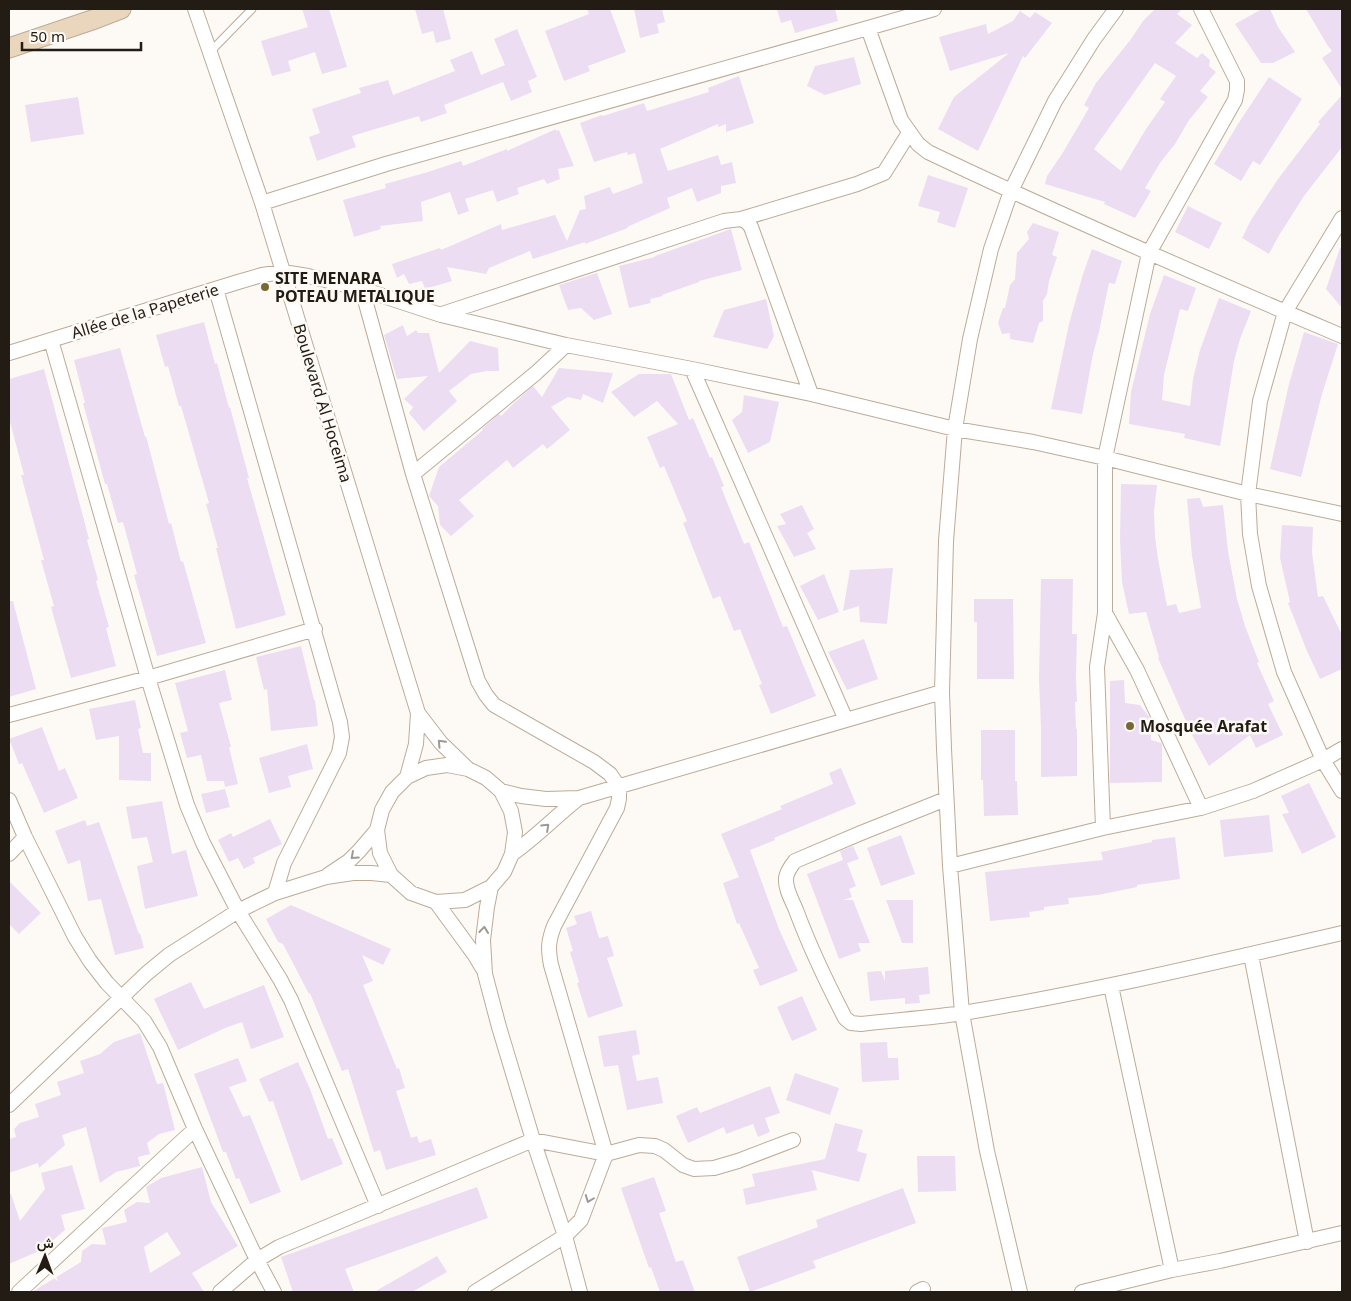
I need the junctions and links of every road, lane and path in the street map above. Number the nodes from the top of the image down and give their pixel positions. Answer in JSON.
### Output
{"nodes":[{"id":1,"x":121,"y":9,"type":"edge"},
{"id":2,"x":195,"y":9,"type":"edge"},
{"id":3,"x":252,"y":9,"type":"edge"},
{"id":4,"x":934,"y":9,"type":"edge"},
{"id":5,"x":1116,"y":9,"type":"edge"},
{"id":6,"x":1202,"y":9,"type":"edge"},
{"id":7,"x":868,"y":28,"type":"junction"},
{"id":8,"x":9,"y":48,"type":"edge"},
{"id":9,"x":210,"y":52,"type":"junction"},
{"id":10,"x":909,"y":133,"type":"junction"},
{"id":11,"x":1011,"y":191,"type":"junction"},
{"id":12,"x":262,"y":203,"type":"junction"},
{"id":13,"x":1342,"y":218,"type":"edge"},
{"id":14,"x":741,"y":219,"type":"junction"},
{"id":15,"x":1149,"y":253,"type":"junction"},
{"id":16,"x":283,"y":272,"type":"junction"},
{"id":17,"x":216,"y":289,"type":"junction"},
{"id":18,"x":362,"y":289,"type":"junction"},
{"id":19,"x":1285,"y":312,"type":"junction"},
{"id":20,"x":441,"y":315,"type":"junction"},
{"id":21,"x":1342,"y":336,"type":"edge"},
{"id":22,"x":52,"y":340,"type":"junction"},
{"id":23,"x":566,"y":345,"type":"junction"},
{"id":24,"x":9,"y":353,"type":"edge"},
{"id":25,"x":692,"y":369,"type":"junction"},
{"id":26,"x":811,"y":394,"type":"junction"},
{"id":27,"x":955,"y":428,"type":"junction"},
{"id":28,"x":1105,"y":458,"type":"junction"},
{"id":29,"x":413,"y":474,"type":"junction"},
{"id":30,"x":1248,"y":494,"type":"junction"},
{"id":31,"x":1342,"y":514,"type":"edge"},
{"id":32,"x":1105,"y":613,"type":"junction"},
{"id":33,"x":315,"y":629,"type":"junction"},
{"id":34,"x":148,"y":678,"type":"junction"},
{"id":35,"x":942,"y":692,"type":"junction"},
{"id":36,"x":418,"y":713,"type":"junction"},
{"id":37,"x":9,"y":715,"type":"edge"},
{"id":38,"x":846,"y":720,"type":"junction"},
{"id":39,"x":1342,"y":749,"type":"edge"},
{"id":40,"x":1322,"y":760,"type":"junction"},
{"id":41,"x":468,"y":769,"type":"junction"},
{"id":42,"x":407,"y":777,"type":"junction"},
{"id":43,"x":619,"y":787,"type":"junction"},
{"id":44,"x":501,"y":791,"type":"junction"},
{"id":45,"x":1342,"y":791,"type":"edge"},
{"id":46,"x":579,"y":798,"type":"junction"},
{"id":47,"x":946,"y":799,"type":"junction"},
{"id":48,"x":9,"y":800,"type":"edge"},
{"id":49,"x":1201,"y":808,"type":"junction"},
{"id":50,"x":1103,"y":828,"type":"junction"},
{"id":51,"x":378,"y":830,"type":"junction"},
{"id":52,"x":25,"y":837,"type":"junction"},
{"id":53,"x":9,"y":854,"type":"edge"},
{"id":54,"x":512,"y":854,"type":"junction"},
{"id":55,"x":950,"y":866,"type":"junction"},
{"id":56,"x":391,"y":874,"type":"junction"},
{"id":57,"x":326,"y":877,"type":"junction"},
{"id":58,"x":491,"y":887,"type":"junction"},
{"id":59,"x":275,"y":893,"type":"junction"},
{"id":60,"x":436,"y":902,"type":"junction"},
{"id":61,"x":238,"y":911,"type":"junction"},
{"id":62,"x":1342,"y":933,"type":"edge"},
{"id":63,"x":1251,"y":955,"type":"junction"},
{"id":64,"x":485,"y":974,"type":"junction"},
{"id":65,"x":1111,"y":986,"type":"junction"},
{"id":66,"x":122,"y":997,"type":"junction"},
{"id":67,"x":962,"y":1013,"type":"junction"},
{"id":68,"x":9,"y":1105,"type":"edge"},
{"id":69,"x":195,"y":1129,"type":"junction"},
{"id":70,"x":533,"y":1140,"type":"junction"},
{"id":71,"x":793,"y":1140,"type":"dead end"},
{"id":72,"x":606,"y":1154,"type":"junction"},
{"id":73,"x":378,"y":1206,"type":"junction"},
{"id":74,"x":1342,"y":1233,"type":"edge"},
{"id":75,"x":565,"y":1236,"type":"junction"},
{"id":76,"x":1307,"y":1242,"type":"junction"},
{"id":77,"x":256,"y":1260,"type":"junction"},
{"id":78,"x":1172,"y":1270,"type":"junction"},
{"id":79,"x":19,"y":1292,"type":"edge"},
{"id":80,"x":220,"y":1292,"type":"edge"},
{"id":81,"x":274,"y":1292,"type":"edge"},
{"id":82,"x":475,"y":1292,"type":"edge"},
{"id":83,"x":580,"y":1292,"type":"edge"},
{"id":84,"x":1020,"y":1292,"type":"edge"},
{"id":85,"x":1082,"y":1292,"type":"edge"}],
"edges":[{"from":1,"to":8,"type":"main road"},
{"from":2,"to":9,"type":"street","name":"Boulevard Al Hoceima"},
{"from":3,"to":9,"type":"lane"},
{"from":4,"to":7,"type":"street"},
{"from":5,"to":11,"type":"street"},
{"from":6,"to":15,"type":"street"},
{"from":7,"to":10,"type":"street"},
{"from":7,"to":12,"type":"street"},
{"from":9,"to":12,"type":"street","name":"Boulevard Al Hoceima"},
{"from":10,"to":11,"type":"street"},
{"from":10,"to":14,"type":"street"},
{"from":11,"to":15,"type":"street"},
{"from":11,"to":27,"type":"street"},
{"from":12,"to":16,"type":"street","name":"Boulevard Al Hoceima"},
{"from":13,"to":19,"type":"street"},
{"from":14,"to":20,"type":"street"},
{"from":14,"to":26,"type":"street"},
{"from":15,"to":19,"type":"street"},
{"from":15,"to":28,"type":"street"},
{"from":16,"to":17,"type":"street","name":"Allée de la Papeterie"},
{"from":16,"to":18,"type":"street","name":"Allée de la Papeterie"},
{"from":16,"to":36,"type":"street","name":"Boulevard Al Hoceima"},
{"from":17,"to":22,"type":"street","name":"Allée de la Papeterie"},
{"from":17,"to":33,"type":"street"},
{"from":18,"to":20,"type":"street","name":"Allée de la Papeterie"},
{"from":18,"to":29,"type":"street"},
{"from":19,"to":21,"type":"street"},
{"from":19,"to":30,"type":"street"},
{"from":20,"to":23,"type":"street","name":"Allée de la Papeterie"},
{"from":22,"to":24,"type":"street","name":"Allée de la Papeterie"},
{"from":22,"to":34,"type":"street"},
{"from":23,"to":25,"type":"street","name":"Allée de la Papeterie"},
{"from":23,"to":29,"type":"street"},
{"from":25,"to":26,"type":"street","name":"Allée de la Papeterie"},
{"from":25,"to":38,"type":"street"},
{"from":26,"to":27,"type":"street","name":"Allée de la Papeterie"},
{"from":27,"to":28,"type":"street","name":"Allée de la Papeterie"},
{"from":27,"to":35,"type":"street"},
{"from":28,"to":30,"type":"street","name":"Allée de la Papeterie"},
{"from":28,"to":32,"type":"street"},
{"from":29,"to":43,"type":"street"},
{"from":30,"to":31,"type":"street","name":"Allée de la Papeterie"},
{"from":30,"to":40,"type":"street"},
{"from":32,"to":49,"type":"street"},
{"from":32,"to":50,"type":"street"},
{"from":33,"to":34,"type":"street"},
{"from":33,"to":59,"type":"street"},
{"from":34,"to":37,"type":"street"},
{"from":34,"to":61,"type":"street"},
{"from":35,"to":38,"type":"street"},
{"from":35,"to":47,"type":"street"},
{"from":41,"to":36,"type":"street","name":"Boulevard Al Hoceima","one_way":true},
{"from":36,"to":42,"type":"street","name":"Boulevard Al Hoceima"},
{"from":38,"to":43,"type":"street"},
{"from":39,"to":40,"type":"street"},
{"from":40,"to":45,"type":"street"},
{"from":40,"to":49,"type":"street"},
{"from":41,"to":42,"type":"street"},
{"from":41,"to":44,"type":"street"},
{"from":42,"to":51,"type":"street"},
{"from":43,"to":46,"type":"street"},
{"from":43,"to":72,"type":"street"},
{"from":44,"to":46,"type":"street"},
{"from":44,"to":54,"type":"street"},
{"from":54,"to":46,"type":"street","one_way":true},
{"from":47,"to":55,"type":"street"},
{"from":47,"to":67,"type":"street"},
{"from":48,"to":52,"type":"street"},
{"from":49,"to":50,"type":"street"},
{"from":50,"to":55,"type":"street"},
{"from":51,"to":56,"type":"street"},
{"from":51,"to":57,"type":"street","one_way":true},
{"from":52,"to":53,"type":"street"},
{"from":52,"to":66,"type":"street"},
{"from":54,"to":58,"type":"street"},
{"from":55,"to":67,"type":"street"},
{"from":56,"to":57,"type":"street"},
{"from":56,"to":60,"type":"street"},
{"from":57,"to":59,"type":"street"},
{"from":58,"to":60,"type":"street"},
{"from":64,"to":58,"type":"street","one_way":true},
{"from":59,"to":61,"type":"street"},
{"from":60,"to":64,"type":"street"},
{"from":61,"to":66,"type":"street"},
{"from":61,"to":73,"type":"street"},
{"from":62,"to":63,"type":"street"},
{"from":63,"to":65,"type":"street"},
{"from":63,"to":76,"type":"street"},
{"from":64,"to":70,"type":"street"},
{"from":65,"to":67,"type":"street"},
{"from":65,"to":78,"type":"street"},
{"from":66,"to":68,"type":"street"},
{"from":66,"to":69,"type":"street"},
{"from":67,"to":84,"type":"street"},
{"from":69,"to":77,"type":"street"},
{"from":69,"to":79,"type":"street"},
{"from":70,"to":72,"type":"street"},
{"from":70,"to":73,"type":"street"},
{"from":70,"to":75,"type":"street"},
{"from":71,"to":72,"type":"street"},
{"from":72,"to":75,"type":"street","one_way":true},
{"from":73,"to":77,"type":"street"},
{"from":74,"to":76,"type":"street"},
{"from":75,"to":82,"type":"street"},
{"from":75,"to":83,"type":"street"},
{"from":76,"to":78,"type":"street"},
{"from":77,"to":80,"type":"street"},
{"from":77,"to":81,"type":"street"},
{"from":78,"to":85,"type":"street"}]}
